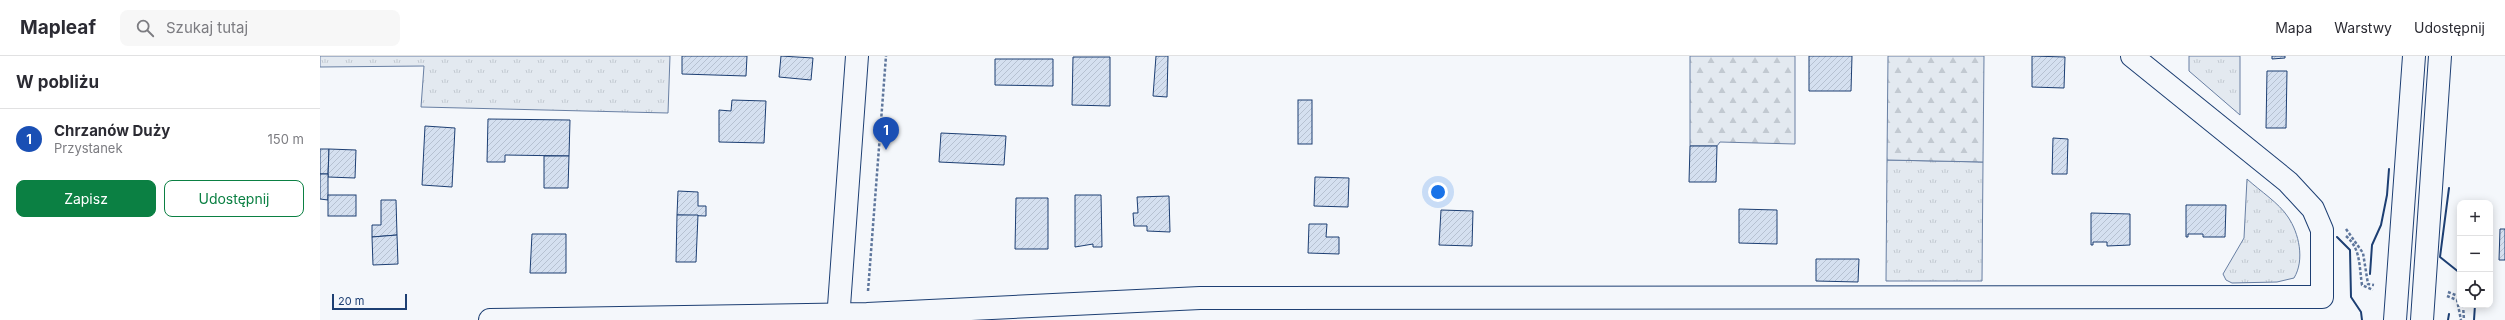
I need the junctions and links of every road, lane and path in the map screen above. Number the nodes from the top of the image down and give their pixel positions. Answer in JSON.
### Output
{"nodes":[{"id":1,"x":857,"y":56,"type":"edge"},
{"id":2,"x":886,"y":56,"type":"edge"},
{"id":3,"x":2132,"y":56,"type":"edge"},
{"id":4,"x":2414,"y":56,"type":"edge"},
{"id":5,"x":2440,"y":56,"type":"edge"},
{"id":6,"x":2319,"y":223,"type":"junction"},
{"id":7,"x":2378,"y":286,"type":"dead end"},
{"id":8,"x":2380,"y":291,"type":"dead end"},
{"id":9,"x":2439,"y":296,"type":"dead end"},
{"id":10,"x":2463,"y":308,"type":"edge"},
{"id":11,"x":867,"y":314,"type":"junction"},
{"id":12,"x":838,"y":317,"type":"edge"},
{"id":13,"x":490,"y":320,"type":"edge"},
{"id":14,"x":2395,"y":320,"type":"edge"},
{"id":15,"x":2422,"y":320,"type":"edge"},
{"id":16,"x":2462,"y":320,"type":"edge"}],
"edges":[{"from":1,"to":12,"type":"street"},
{"from":2,"to":11,"type":"path"},
{"from":3,"to":6,"type":"street"},
{"from":4,"to":14,"type":"street"},
{"from":5,"to":15,"type":"street"},
{"from":6,"to":7,"type":"path"},
{"from":6,"to":8,"type":"path"},
{"from":6,"to":11,"type":"street"},
{"from":9,"to":16,"type":"path"},
{"from":10,"to":16,"type":"path"},
{"from":11,"to":12,"type":"street"},
{"from":12,"to":13,"type":"street"}]}
